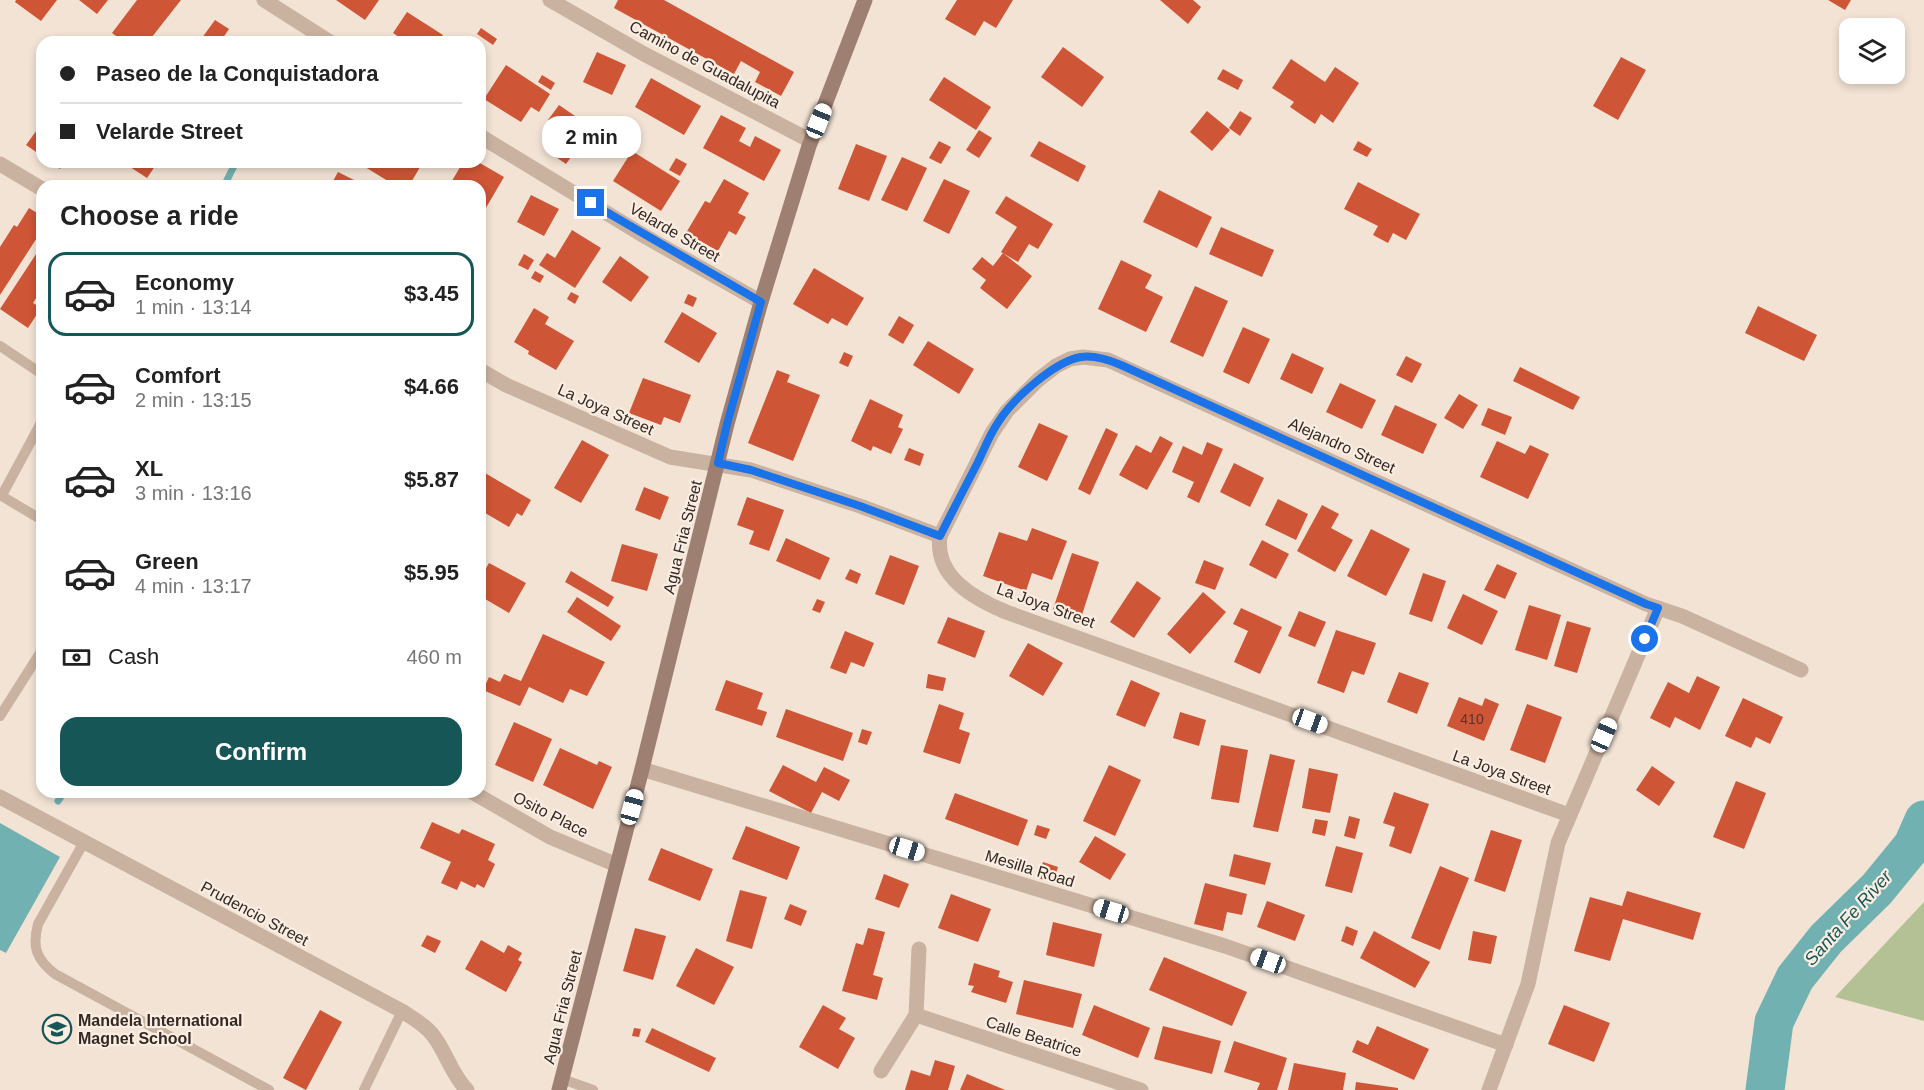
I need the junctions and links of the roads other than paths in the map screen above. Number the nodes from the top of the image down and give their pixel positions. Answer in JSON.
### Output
{"nodes":[{"id":1,"x":264,"y":0,"type":"edge"},
{"id":2,"x":550,"y":0,"type":"edge"},
{"id":3,"x":865,"y":0,"type":"edge"},
{"id":4,"x":321,"y":36,"type":"edge"},
{"id":5,"x":486,"y":140,"type":"edge"},
{"id":6,"x":812,"y":141,"type":"junction"},
{"id":7,"x":0,"y":164,"type":"edge"},
{"id":8,"x":36,"y":185,"type":"edge"},
{"id":9,"x":761,"y":302,"type":"junction"},
{"id":10,"x":0,"y":346,"type":"edge"},
{"id":11,"x":36,"y":370,"type":"edge"},
{"id":12,"x":486,"y":373,"type":"edge"},
{"id":13,"x":36,"y":432,"type":"edge"},
{"id":14,"x":718,"y":463,"type":"junction"},
{"id":15,"x":1,"y":495,"type":"edge"},
{"id":16,"x":36,"y":516,"type":"edge"},
{"id":17,"x":940,"y":536,"type":"junction"},
{"id":18,"x":1658,"y":608,"type":"junction"},
{"id":19,"x":36,"y":659,"type":"edge"},
{"id":20,"x":1801,"y":670,"type":"dead end"},
{"id":21,"x":0,"y":716,"type":"edge"},
{"id":22,"x":642,"y":769,"type":"junction"},
{"id":23,"x":0,"y":797,"type":"edge"},
{"id":24,"x":482,"y":798,"type":"edge"},
{"id":25,"x":1569,"y":815,"type":"junction"},
{"id":26,"x":84,"y":842,"type":"junction"},
{"id":27,"x":617,"y":865,"type":"junction"},
{"id":28,"x":919,"y":949,"type":"dead end"},
{"id":29,"x":402,"y":1011,"type":"junction"},
{"id":30,"x":916,"y":1015,"type":"junction"},
{"id":31,"x":1506,"y":1045,"type":"junction"},
{"id":32,"x":880,"y":1071,"type":"dead end"},
{"id":33,"x":561,"y":1085,"type":"edge"},
{"id":34,"x":269,"y":1090,"type":"edge"},
{"id":35,"x":364,"y":1090,"type":"edge"},
{"id":36,"x":467,"y":1090,"type":"edge"},
{"id":37,"x":593,"y":1090,"type":"edge"},
{"id":38,"x":1141,"y":1090,"type":"edge"},
{"id":39,"x":1489,"y":1090,"type":"edge"}],
"edges":[{"from":1,"to":4,"type":"street"},
{"from":2,"to":6,"type":"street","name":"Camino de Guadalupita"},
{"from":3,"to":6,"type":"street","name":"Agua Fria Street"},
{"from":5,"to":9,"type":"street","name":"Velarde Street"},
{"from":6,"to":9,"type":"street","name":"Agua Fria Street"},
{"from":7,"to":8,"type":"street"},
{"from":9,"to":14,"type":"street","name":"Agua Fria Street"},
{"from":10,"to":11,"type":"lane"},
{"from":12,"to":14,"type":"street","name":"La Joya Street"},
{"from":13,"to":15,"type":"lane"},
{"from":14,"to":17,"type":"street","name":"La Joya Street"},
{"from":14,"to":22,"type":"street","name":"Agua Fria Street"},
{"from":15,"to":16,"type":"lane"},
{"from":17,"to":18,"type":"street","name":"Alejandro Street"},
{"from":17,"to":25,"type":"street","name":"La Joya Street"},
{"from":18,"to":20,"type":"street","name":"Alejandro Street"},
{"from":18,"to":25,"type":"street"},
{"from":19,"to":21,"type":"lane"},
{"from":22,"to":27,"type":"street","name":"Agua Fria Street"},
{"from":22,"to":31,"type":"street","name":"Mesilla Road"},
{"from":23,"to":26,"type":"street","name":"Prudencio Street"},
{"from":24,"to":27,"type":"street","name":"Osito Place"},
{"from":25,"to":31,"type":"street"},
{"from":26,"to":29,"type":"street","name":"Prudencio Street"},
{"from":26,"to":34,"type":"lane"},
{"from":27,"to":33,"type":"street","name":"Agua Fria Street"},
{"from":28,"to":30,"type":"street"},
{"from":29,"to":35,"type":"lane"},
{"from":29,"to":36,"type":"street","name":"Prudencio Street"},
{"from":30,"to":32,"type":"street"},
{"from":30,"to":38,"type":"street","name":"Calle Beatrice"},
{"from":31,"to":39,"type":"street"},
{"from":33,"to":37,"type":"lane"}]}
